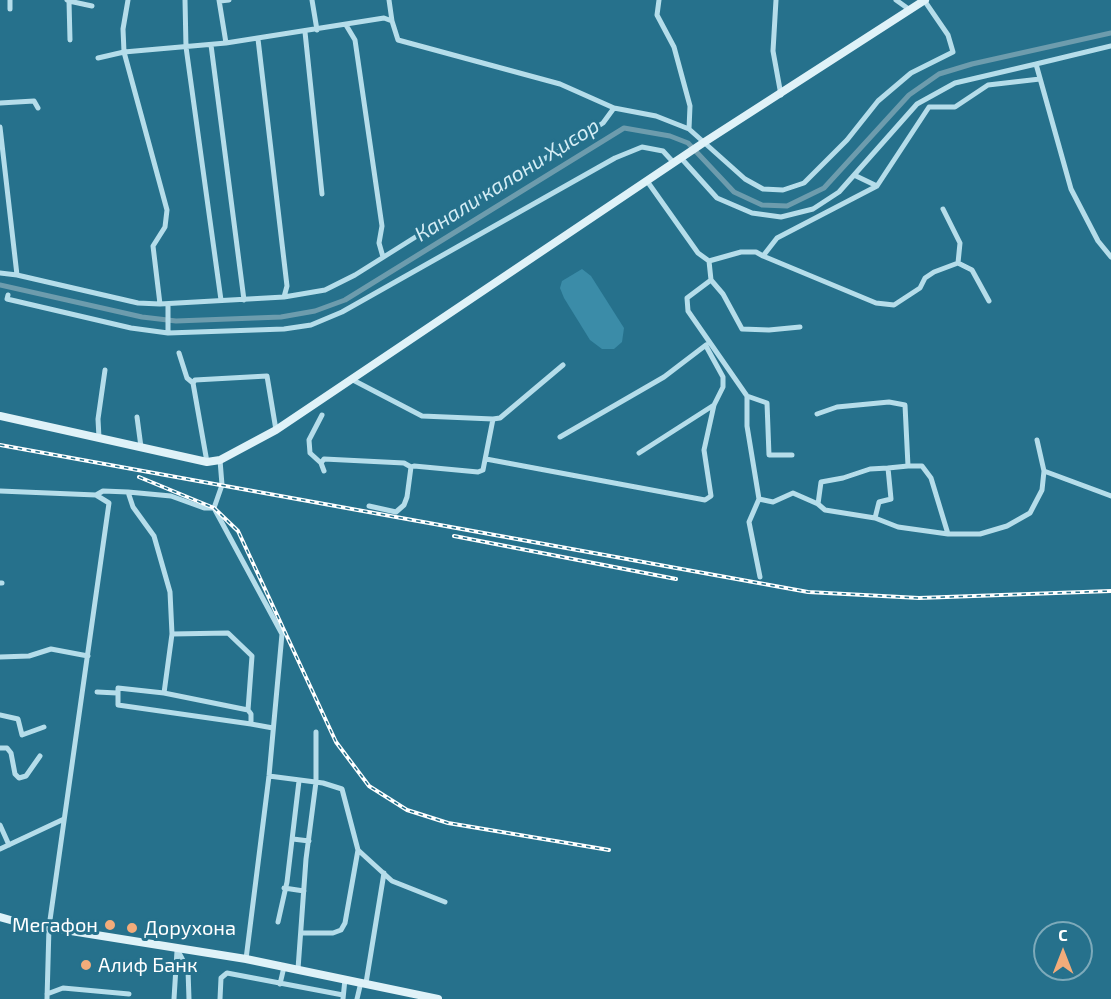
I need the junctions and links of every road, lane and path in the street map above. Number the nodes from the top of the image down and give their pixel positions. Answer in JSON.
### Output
{"nodes":[{"id":1,"x":10,"y":0,"type":"edge"},
{"id":2,"x":128,"y":0,"type":"edge"},
{"id":3,"x":185,"y":0,"type":"edge"},
{"id":4,"x":229,"y":0,"type":"edge"},
{"id":5,"x":312,"y":0,"type":"edge"},
{"id":6,"x":389,"y":0,"type":"edge"},
{"id":7,"x":659,"y":0,"type":"edge"},
{"id":8,"x":776,"y":0,"type":"edge"},
{"id":9,"x":896,"y":0,"type":"edge"},
{"id":10,"x":924,"y":0,"type":"edge"},
{"id":11,"x":68,"y":1,"type":"edge"},
{"id":12,"x":220,"y":1,"type":"edge"},
{"id":13,"x":92,"y":6,"type":"dead end"},
{"id":14,"x":10,"y":9,"type":"dead end"},
{"id":15,"x":910,"y":10,"type":"junction"},
{"id":16,"x":392,"y":21,"type":"junction"},
{"id":17,"x":346,"y":25,"type":"junction"},
{"id":18,"x":317,"y":30,"type":"junction"},
{"id":19,"x":305,"y":32,"type":"junction"},
{"id":20,"x":258,"y":39,"type":"junction"},
{"id":21,"x":70,"y":40,"type":"dead end"},
{"id":22,"x":226,"y":43,"type":"junction"},
{"id":23,"x":212,"y":45,"type":"junction"},
{"id":24,"x":1111,"y":46,"type":"edge"},
{"id":25,"x":186,"y":47,"type":"junction"},
{"id":26,"x":124,"y":52,"type":"junction"},
{"id":27,"x":98,"y":58,"type":"dead end"},
{"id":28,"x":1036,"y":64,"type":"junction"},
{"id":29,"x":1040,"y":79,"type":"junction"},
{"id":30,"x":781,"y":95,"type":"junction"},
{"id":31,"x":0,"y":104,"type":"edge"},
{"id":32,"x":39,"y":108,"type":"dead end"},
{"id":33,"x":614,"y":108,"type":"junction"},
{"id":34,"x":0,"y":128,"type":"edge"},
{"id":35,"x":689,"y":129,"type":"junction"},
{"id":36,"x":703,"y":143,"type":"junction"},
{"id":37,"x":678,"y":161,"type":"junction"},
{"id":38,"x":854,"y":175,"type":"junction"},
{"id":39,"x":647,"y":181,"type":"junction"},
{"id":40,"x":877,"y":186,"type":"junction"},
{"id":41,"x":322,"y":194,"type":"dead end"},
{"id":42,"x":943,"y":209,"type":"dead end"},
{"id":43,"x":763,"y":256,"type":"junction"},
{"id":44,"x":382,"y":257,"type":"junction"},
{"id":45,"x":1111,"y":257,"type":"edge"},
{"id":46,"x":710,"y":261,"type":"junction"},
{"id":47,"x":958,"y":263,"type":"junction"},
{"id":48,"x":0,"y":273,"type":"edge"},
{"id":49,"x":17,"y":275,"type":"junction"},
{"id":50,"x":711,"y":280,"type":"junction"},
{"id":51,"x":5,"y":297,"type":"edge"},
{"id":52,"x":284,"y":297,"type":"junction"},
{"id":53,"x":221,"y":300,"type":"junction"},
{"id":54,"x":244,"y":300,"type":"junction"},
{"id":55,"x":989,"y":301,"type":"dead end"},
{"id":56,"x":160,"y":304,"type":"junction"},
{"id":57,"x":168,"y":306,"type":"junction"},
{"id":58,"x":800,"y":327,"type":"dead end"},
{"id":59,"x":168,"y":331,"type":"junction"},
{"id":60,"x":708,"y":344,"type":"junction"},
{"id":61,"x":179,"y":353,"type":"dead end"},
{"id":62,"x":563,"y":365,"type":"dead end"},
{"id":63,"x":105,"y":370,"type":"dead end"},
{"id":64,"x":350,"y":379,"type":"junction"},
{"id":65,"x":193,"y":383,"type":"junction"},
{"id":66,"x":747,"y":396,"type":"junction"},
{"id":67,"x":714,"y":405,"type":"junction"},
{"id":68,"x":817,"y":414,"type":"dead end"},
{"id":69,"x":322,"y":415,"type":"dead end"},
{"id":70,"x":0,"y":416,"type":"edge"},
{"id":71,"x":137,"y":417,"type":"dead end"},
{"id":72,"x":493,"y":419,"type":"junction"},
{"id":73,"x":276,"y":430,"type":"junction"},
{"id":74,"x":560,"y":437,"type":"dead end"},
{"id":75,"x":99,"y":438,"type":"junction"},
{"id":76,"x":1037,"y":440,"type":"dead end"},
{"id":77,"x":141,"y":447,"type":"junction"},
{"id":78,"x":639,"y":453,"type":"dead end"},
{"id":79,"x":792,"y":454,"type":"dead end"},
{"id":80,"x":486,"y":459,"type":"junction"},
{"id":81,"x":220,"y":460,"type":"junction"},
{"id":82,"x":207,"y":462,"type":"junction"},
{"id":83,"x":321,"y":463,"type":"junction"},
{"id":84,"x":908,"y":466,"type":"junction"},
{"id":85,"x":411,"y":467,"type":"junction"},
{"id":86,"x":888,"y":468,"type":"junction"},
{"id":87,"x":324,"y":471,"type":"dead end"},
{"id":88,"x":1044,"y":471,"type":"junction"},
{"id":89,"x":0,"y":491,"type":"edge"},
{"id":90,"x":128,"y":492,"type":"junction"},
{"id":91,"x":96,"y":495,"type":"junction"},
{"id":92,"x":1111,"y":496,"type":"edge"},
{"id":93,"x":759,"y":499,"type":"junction"},
{"id":94,"x":818,"y":504,"type":"junction"},
{"id":95,"x":369,"y":506,"type":"dead end"},
{"id":96,"x":214,"y":508,"type":"junction"},
{"id":97,"x":875,"y":518,"type":"junction"},
{"id":98,"x":948,"y":534,"type":"junction"},
{"id":99,"x":760,"y":577,"type":"dead end"},
{"id":100,"x":172,"y":634,"type":"junction"},
{"id":101,"x":88,"y":656,"type":"junction"},
{"id":102,"x":0,"y":657,"type":"edge"},
{"id":103,"x":97,"y":692,"type":"dead end"},
{"id":104,"x":117,"y":693,"type":"junction"},
{"id":105,"x":164,"y":693,"type":"junction"},
{"id":106,"x":248,"y":710,"type":"junction"},
{"id":107,"x":0,"y":715,"type":"edge"},
{"id":108,"x":250,"y":724,"type":"junction"},
{"id":109,"x":44,"y":728,"type":"dead end"},
{"id":110,"x":273,"y":728,"type":"junction"},
{"id":111,"x":316,"y":732,"type":"dead end"},
{"id":112,"x":0,"y":748,"type":"edge"},
{"id":113,"x":40,"y":756,"type":"dead end"},
{"id":114,"x":268,"y":776,"type":"junction"},
{"id":115,"x":299,"y":781,"type":"junction"},
{"id":116,"x":316,"y":782,"type":"junction"},
{"id":117,"x":64,"y":819,"type":"junction"},
{"id":118,"x":0,"y":825,"type":"edge"},
{"id":119,"x":293,"y":839,"type":"junction"},
{"id":120,"x":309,"y":841,"type":"junction"},
{"id":121,"x":9,"y":844,"type":"junction"},
{"id":122,"x":0,"y":849,"type":"edge"},
{"id":123,"x":358,"y":850,"type":"junction"},
{"id":124,"x":384,"y":873,"type":"junction"},
{"id":125,"x":284,"y":888,"type":"junction"},
{"id":126,"x":304,"y":891,"type":"junction"},
{"id":127,"x":445,"y":902,"type":"dead end"},
{"id":128,"x":0,"y":917,"type":"edge"},
{"id":129,"x":278,"y":922,"type":"dead end"},
{"id":130,"x":49,"y":927,"type":"junction"},
{"id":131,"x":301,"y":933,"type":"junction"},
{"id":132,"x":177,"y":949,"type":"junction"},
{"id":133,"x":246,"y":959,"type":"junction"},
{"id":134,"x":284,"y":967,"type":"junction"},
{"id":135,"x":298,"y":969,"type":"junction"},
{"id":136,"x":345,"y":978,"type":"junction"},
{"id":137,"x":364,"y":982,"type":"junction"},
{"id":138,"x":280,"y":984,"type":"junction"},
{"id":139,"x":129,"y":994,"type":"dead end"},
{"id":140,"x":47,"y":997,"type":"edge"},
{"id":141,"x":343,"y":997,"type":"edge"},
{"id":142,"x":174,"y":999,"type":"edge"},
{"id":143,"x":189,"y":999,"type":"edge"},
{"id":144,"x":220,"y":999,"type":"edge"},
{"id":145,"x":357,"y":999,"type":"edge"},
{"id":146,"x":438,"y":999,"type":"edge"}],
"edges":[{"from":1,"to":14,"type":"street"},
{"from":2,"to":26,"type":"street"},
{"from":3,"to":25,"type":"street"},
{"from":4,"to":12,"type":"street"},
{"from":5,"to":18,"type":"street"},
{"from":6,"to":16,"type":"street"},
{"from":7,"to":35,"type":"street"},
{"from":8,"to":30,"type":"street"},
{"from":9,"to":15,"type":"street"},
{"from":10,"to":15,"type":"main road"},
{"from":10,"to":36,"type":"street"},
{"from":11,"to":13,"type":"street"},
{"from":11,"to":21,"type":"street"},
{"from":12,"to":22,"type":"street"},
{"from":15,"to":30,"type":"main road"},
{"from":16,"to":17,"type":"street"},
{"from":16,"to":33,"type":"street"},
{"from":17,"to":18,"type":"street"},
{"from":17,"to":44,"type":"street"},
{"from":18,"to":19,"type":"street"},
{"from":19,"to":20,"type":"street"},
{"from":19,"to":41,"type":"street"},
{"from":20,"to":22,"type":"street"},
{"from":20,"to":52,"type":"street"},
{"from":22,"to":23,"type":"street"},
{"from":23,"to":25,"type":"street"},
{"from":23,"to":54,"type":"street"},
{"from":24,"to":28,"type":"street"},
{"from":25,"to":26,"type":"street"},
{"from":25,"to":53,"type":"street"},
{"from":26,"to":27,"type":"street"},
{"from":26,"to":56,"type":"street"},
{"from":28,"to":29,"type":"street"},
{"from":28,"to":38,"type":"street"},
{"from":29,"to":40,"type":"street"},
{"from":29,"to":45,"type":"street"},
{"from":30,"to":36,"type":"main road"},
{"from":31,"to":32,"type":"street"},
{"from":33,"to":35,"type":"street"},
{"from":33,"to":44,"type":"street"},
{"from":34,"to":49,"type":"street"},
{"from":35,"to":36,"type":"street"},
{"from":36,"to":37,"type":"main road"},
{"from":37,"to":38,"type":"street"},
{"from":37,"to":39,"type":"main road"},
{"from":37,"to":59,"type":"street"},
{"from":38,"to":40,"type":"street"},
{"from":39,"to":46,"type":"street"},
{"from":39,"to":64,"type":"main road"},
{"from":40,"to":43,"type":"street"},
{"from":42,"to":47,"type":"street"},
{"from":43,"to":46,"type":"street"},
{"from":43,"to":47,"type":"street"},
{"from":44,"to":52,"type":"street"},
{"from":46,"to":50,"type":"street"},
{"from":47,"to":55,"type":"street"},
{"from":48,"to":49,"type":"street"},
{"from":49,"to":56,"type":"street"},
{"from":50,"to":58,"type":"street"},
{"from":50,"to":60,"type":"street"},
{"from":51,"to":59,"type":"street"},
{"from":52,"to":54,"type":"street"},
{"from":53,"to":54,"type":"street"},
{"from":53,"to":57,"type":"street"},
{"from":56,"to":57,"type":"street"},
{"from":57,"to":59,"type":"street"},
{"from":60,"to":66,"type":"street"},
{"from":60,"to":67,"type":"street"},
{"from":60,"to":74,"type":"street"},
{"from":61,"to":65,"type":"street"},
{"from":62,"to":72,"type":"street"},
{"from":63,"to":75,"type":"street"},
{"from":64,"to":72,"type":"street"},
{"from":64,"to":73,"type":"main road"},
{"from":65,"to":73,"type":"street"},
{"from":65,"to":82,"type":"street"},
{"from":66,"to":79,"type":"street"},
{"from":66,"to":93,"type":"street"},
{"from":67,"to":78,"type":"street"},
{"from":67,"to":80,"type":"street"},
{"from":68,"to":84,"type":"street"},
{"from":69,"to":83,"type":"street"},
{"from":70,"to":75,"type":"main road"},
{"from":71,"to":77,"type":"street"},
{"from":72,"to":80,"type":"street"},
{"from":73,"to":81,"type":"main road"},
{"from":75,"to":77,"type":"main road"},
{"from":76,"to":88,"type":"street"},
{"from":77,"to":82,"type":"main road"},
{"from":80,"to":85,"type":"street"},
{"from":81,"to":82,"type":"main road"},
{"from":81,"to":96,"type":"street"},
{"from":83,"to":85,"type":"street"},
{"from":83,"to":87,"type":"street"},
{"from":84,"to":86,"type":"street"},
{"from":84,"to":98,"type":"street"},
{"from":85,"to":95,"type":"street"},
{"from":86,"to":94,"type":"street"},
{"from":86,"to":97,"type":"street"},
{"from":88,"to":92,"type":"street"},
{"from":88,"to":98,"type":"street"},
{"from":89,"to":91,"type":"street"},
{"from":90,"to":91,"type":"street"},
{"from":90,"to":96,"type":"street"},
{"from":90,"to":100,"type":"street"},
{"from":91,"to":101,"type":"street"},
{"from":93,"to":94,"type":"street"},
{"from":93,"to":99,"type":"street"},
{"from":94,"to":97,"type":"street"},
{"from":96,"to":110,"type":"street"},
{"from":97,"to":98,"type":"street"},
{"from":100,"to":105,"type":"street"},
{"from":100,"to":106,"type":"street"},
{"from":101,"to":102,"type":"street"},
{"from":101,"to":117,"type":"street"},
{"from":103,"to":104,"type":"street"},
{"from":104,"to":105,"type":"street"},
{"from":104,"to":108,"type":"street"},
{"from":105,"to":106,"type":"street"},
{"from":106,"to":108,"type":"street"},
{"from":107,"to":109,"type":"street"},
{"from":108,"to":110,"type":"street"},
{"from":110,"to":114,"type":"street"},
{"from":111,"to":116,"type":"street"},
{"from":112,"to":113,"type":"street"},
{"from":114,"to":115,"type":"street"},
{"from":114,"to":133,"type":"street"},
{"from":115,"to":116,"type":"street"},
{"from":115,"to":119,"type":"street"},
{"from":116,"to":120,"type":"street"},
{"from":116,"to":123,"type":"street"},
{"from":117,"to":121,"type":"street"},
{"from":117,"to":130,"type":"street"},
{"from":118,"to":121,"type":"street"},
{"from":119,"to":120,"type":"street"},
{"from":119,"to":125,"type":"street"},
{"from":120,"to":126,"type":"street"},
{"from":121,"to":122,"type":"street"},
{"from":123,"to":124,"type":"street"},
{"from":123,"to":131,"type":"street"},
{"from":124,"to":127,"type":"street"},
{"from":124,"to":137,"type":"street"},
{"from":125,"to":126,"type":"street"},
{"from":125,"to":129,"type":"street"},
{"from":126,"to":131,"type":"street"},
{"from":128,"to":130,"type":"main road"},
{"from":130,"to":132,"type":"main road"},
{"from":130,"to":140,"type":"street"},
{"from":131,"to":135,"type":"street"},
{"from":132,"to":133,"type":"main road"},
{"from":132,"to":142,"type":"street"},
{"from":132,"to":143,"type":"street"},
{"from":133,"to":134,"type":"main road"},
{"from":134,"to":135,"type":"main road"},
{"from":134,"to":138,"type":"street"},
{"from":135,"to":136,"type":"main road"},
{"from":136,"to":137,"type":"main road"},
{"from":136,"to":141,"type":"street"},
{"from":137,"to":145,"type":"street"},
{"from":137,"to":146,"type":"main road"},
{"from":138,"to":141,"type":"street"},
{"from":138,"to":144,"type":"street"},
{"from":139,"to":140,"type":"street"}]}
